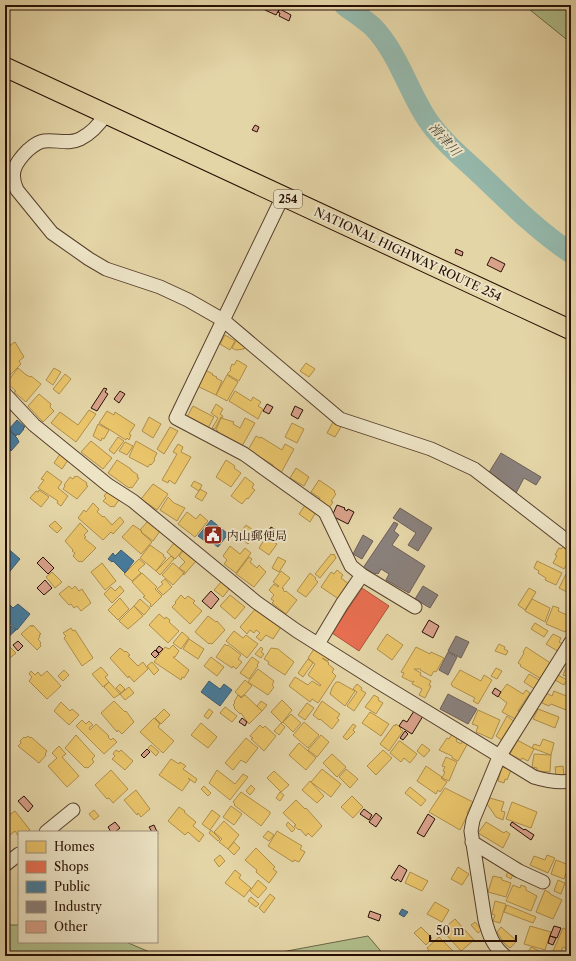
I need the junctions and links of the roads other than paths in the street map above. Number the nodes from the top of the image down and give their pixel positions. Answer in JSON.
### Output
{"nodes":[{"id":1,"x":5,"y":67,"type":"edge"},
{"id":2,"x":106,"y":114,"type":"junction"},
{"id":3,"x":283,"y":196,"type":"junction"},
{"id":4,"x":223,"y":320,"type":"junction"},
{"id":5,"x":571,"y":330,"type":"edge"},
{"id":6,"x":5,"y":394,"type":"edge"},
{"id":7,"x":571,"y":544,"type":"edge"},
{"id":8,"x":362,"y":575,"type":"junction"},
{"id":9,"x":415,"y":607,"type":"dead end"},
{"id":10,"x":571,"y":642,"type":"edge"},
{"id":11,"x":318,"y":644,"type":"junction"},
{"id":12,"x":500,"y":757,"type":"junction"},
{"id":13,"x":571,"y":781,"type":"edge"},
{"id":14,"x":73,"y":810,"type":"dead end"},
{"id":15,"x":47,"y":831,"type":"edge"},
{"id":16,"x":472,"y":842,"type":"junction"},
{"id":17,"x":18,"y":855,"type":"edge"},
{"id":18,"x":5,"y":865,"type":"edge"},
{"id":19,"x":543,"y":882,"type":"dead end"},
{"id":20,"x":505,"y":956,"type":"edge"}],
"edges":[{"from":1,"to":2,"type":"highway","name":"NATIONAL HIGHWAY ROUTE 254","number":"254"},
{"from":2,"to":3,"type":"highway","name":"NATIONAL HIGHWAY ROUTE 254","number":"254"},
{"from":2,"to":4,"type":"street"},
{"from":3,"to":4,"type":"street"},
{"from":3,"to":5,"type":"highway","name":"NATIONAL HIGHWAY ROUTE 254","number":"254"},
{"from":4,"to":7,"type":"street"},
{"from":4,"to":8,"type":"street"},
{"from":6,"to":11,"type":"street"},
{"from":8,"to":9,"type":"street"},
{"from":8,"to":11,"type":"street"},
{"from":10,"to":12,"type":"street"},
{"from":11,"to":12,"type":"street"},
{"from":12,"to":13,"type":"street"},
{"from":12,"to":16,"type":"street"},
{"from":14,"to":15,"type":"street"},
{"from":16,"to":19,"type":"street"},
{"from":16,"to":20,"type":"street"},
{"from":17,"to":18,"type":"street"}]}
